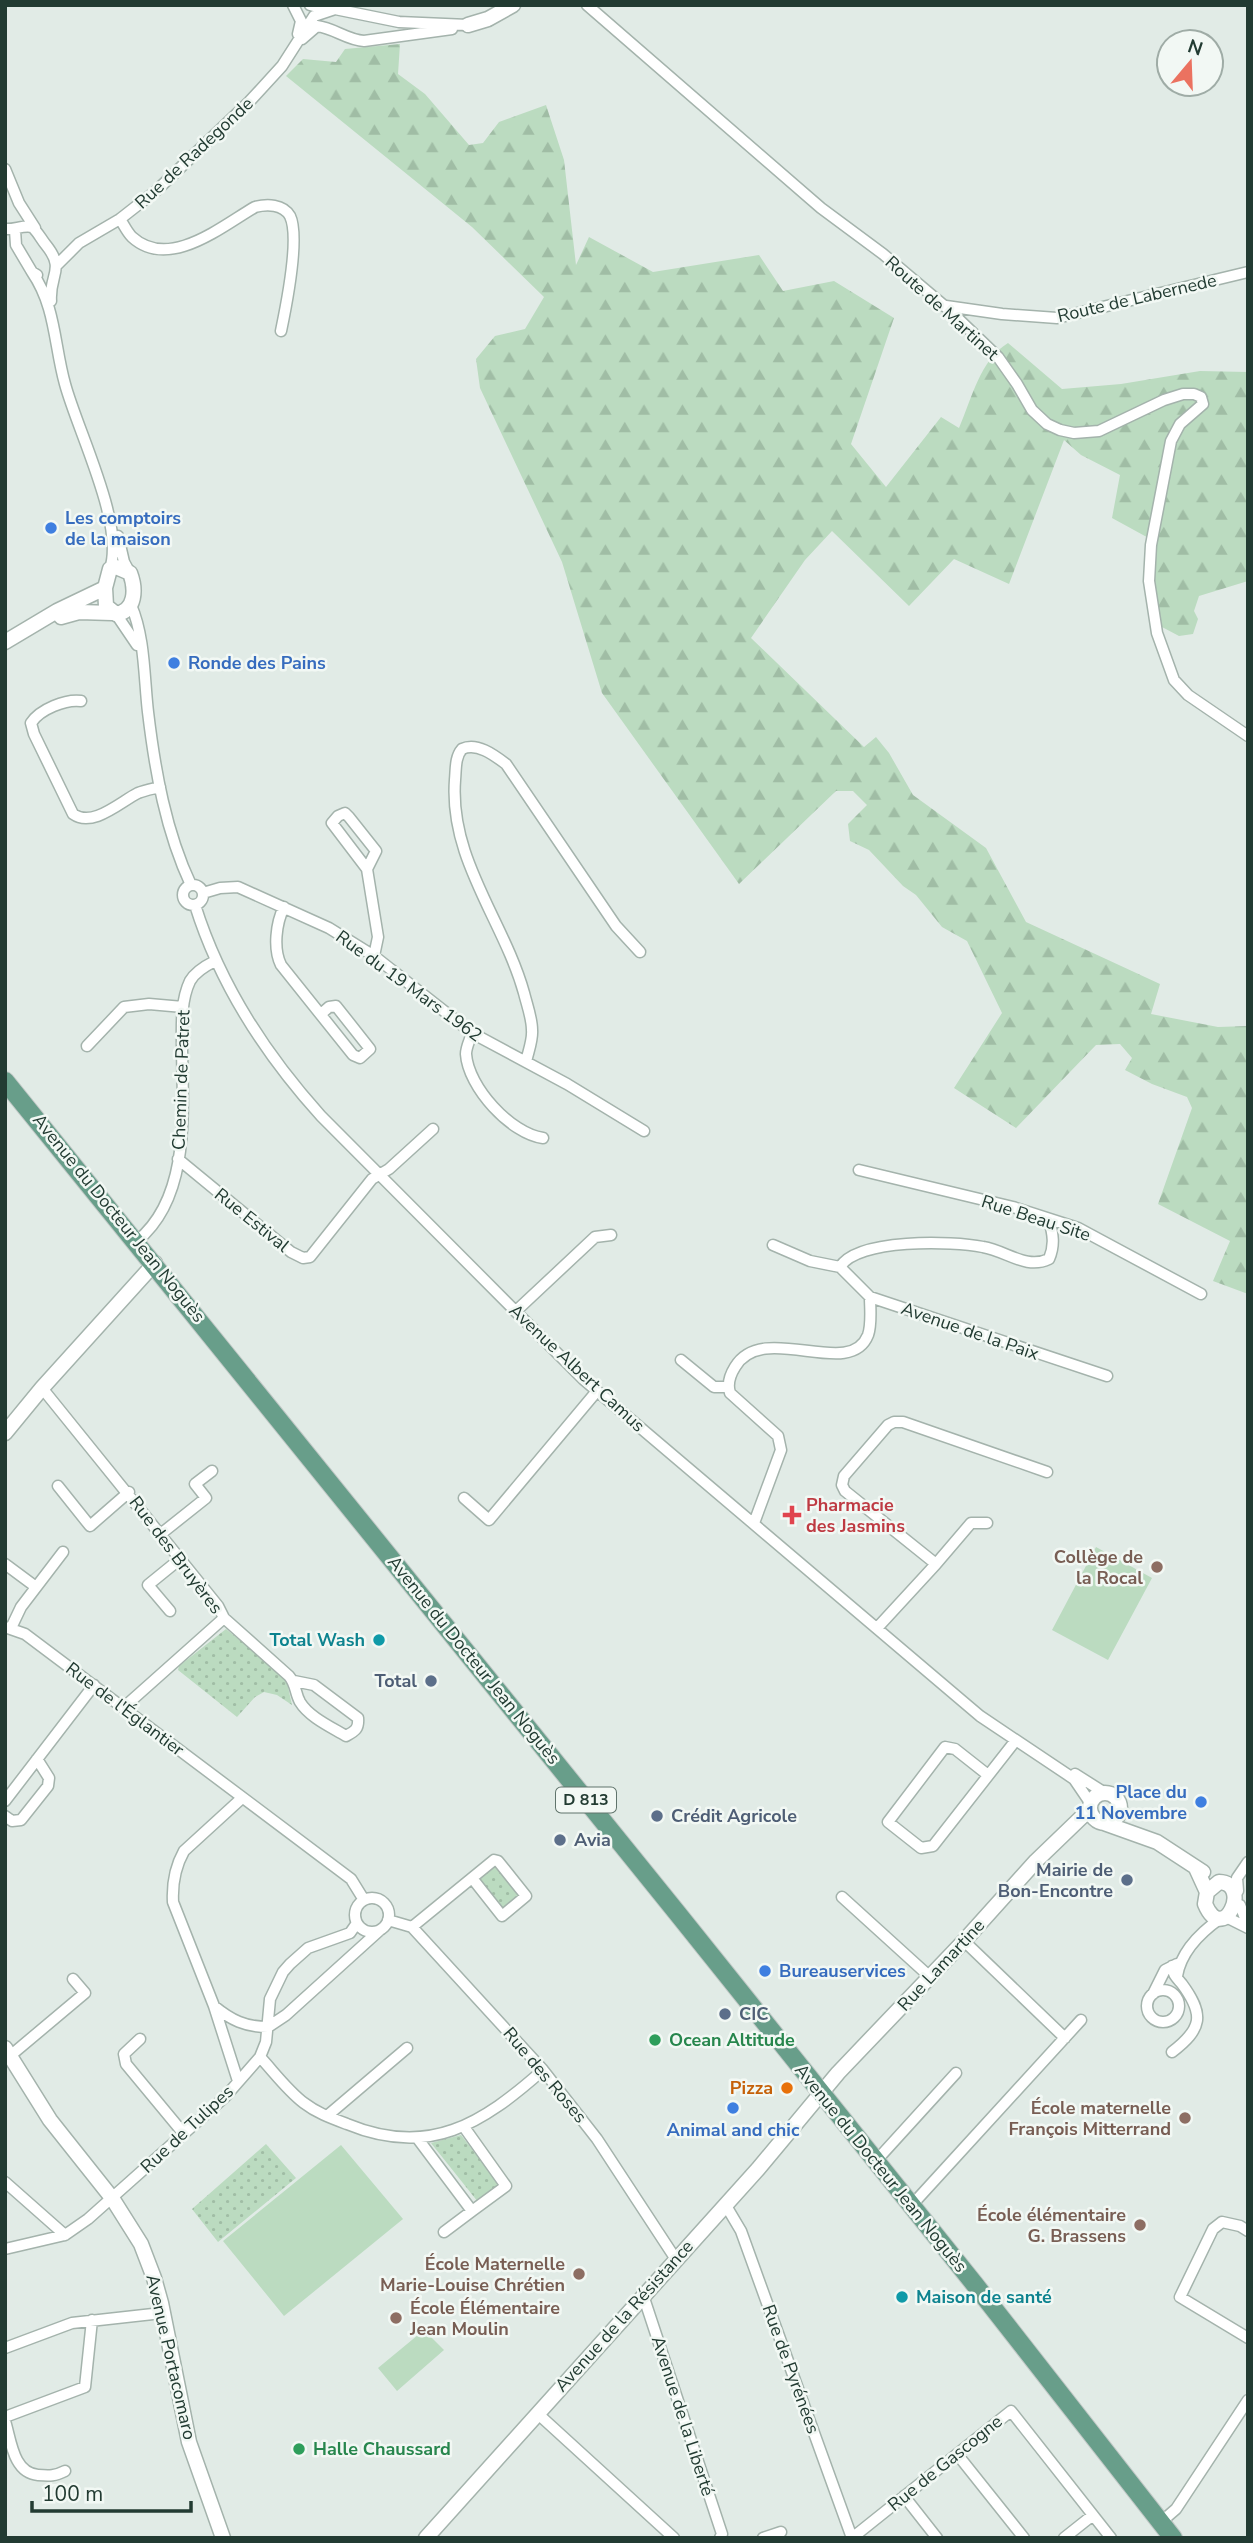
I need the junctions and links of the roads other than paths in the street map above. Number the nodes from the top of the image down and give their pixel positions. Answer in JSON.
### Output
{"nodes":[{"id":1,"x":293,"y":5,"type":"edge"},
{"id":2,"x":310,"y":5,"type":"edge"},
{"id":3,"x":513,"y":5,"type":"edge"},
{"id":4,"x":587,"y":5,"type":"edge"},
{"id":5,"x":328,"y":10,"type":"junction"},
{"id":6,"x":468,"y":25,"type":"junction"},
{"id":7,"x":295,"y":47,"type":"junction"},
{"id":8,"x":5,"y":169,"type":"edge"},
{"id":9,"x":19,"y":203,"type":"junction"},
{"id":10,"x":120,"y":219,"type":"junction"},
{"id":11,"x":12,"y":230,"type":"edge"},
{"id":12,"x":36,"y":230,"type":"junction"},
{"id":13,"x":5,"y":241,"type":"edge"},
{"id":14,"x":79,"y":243,"type":"junction"},
{"id":15,"x":45,"y":245,"type":"junction"},
{"id":16,"x":23,"y":257,"type":"junction"},
{"id":17,"x":56,"y":269,"type":"junction"},
{"id":18,"x":32,"y":272,"type":"junction"},
{"id":19,"x":1248,"y":272,"type":"edge"},
{"id":20,"x":943,"y":305,"type":"junction"},
{"id":21,"x":52,"y":317,"type":"junction"},
{"id":22,"x":281,"y":331,"type":"dead end"},
{"id":23,"x":111,"y":522,"type":"junction"},
{"id":24,"x":110,"y":569,"type":"junction"},
{"id":25,"x":130,"y":573,"type":"junction"},
{"id":26,"x":105,"y":588,"type":"junction"},
{"id":27,"x":131,"y":605,"type":"junction"},
{"id":28,"x":114,"y":614,"type":"junction"},
{"id":29,"x":30,"y":628,"type":"junction"},
{"id":30,"x":5,"y":642,"type":"edge"},
{"id":31,"x":142,"y":654,"type":"junction"},
{"id":32,"x":81,"y":701,"type":"dead end"},
{"id":33,"x":1248,"y":736,"type":"edge"},
{"id":34,"x":160,"y":787,"type":"junction"},
{"id":35,"x":367,"y":869,"type":"junction"},
{"id":36,"x":191,"y":886,"type":"junction"},
{"id":37,"x":203,"y":893,"type":"junction"},
{"id":38,"x":195,"y":905,"type":"junction"},
{"id":39,"x":284,"y":907,"type":"junction"},
{"id":40,"x":640,"y":952,"type":"dead end"},
{"id":41,"x":374,"y":956,"type":"junction"},
{"id":42,"x":215,"y":961,"type":"junction"},
{"id":43,"x":183,"y":1007,"type":"junction"},
{"id":44,"x":321,"y":1014,"type":"junction"},
{"id":45,"x":472,"y":1033,"type":"junction"},
{"id":46,"x":87,"y":1046,"type":"dead end"},
{"id":47,"x":526,"y":1062,"type":"junction"},
{"id":48,"x":6,"y":1080,"type":"edge"},
{"id":49,"x":433,"y":1129,"type":"dead end"},
{"id":50,"x":644,"y":1131,"type":"dead end"},
{"id":51,"x":543,"y":1138,"type":"dead end"},
{"id":52,"x":178,"y":1159,"type":"junction"},
{"id":53,"x":859,"y":1170,"type":"dead end"},
{"id":54,"x":380,"y":1174,"type":"junction"},
{"id":55,"x":1049,"y":1220,"type":"junction"},
{"id":56,"x":611,"y":1235,"type":"dead end"},
{"id":57,"x":136,"y":1241,"type":"junction"},
{"id":58,"x":774,"y":1245,"type":"dead end"},
{"id":59,"x":155,"y":1263,"type":"junction"},
{"id":60,"x":841,"y":1268,"type":"junction"},
{"id":61,"x":1201,"y":1294,"type":"dead end"},
{"id":62,"x":870,"y":1297,"type":"junction"},
{"id":63,"x":516,"y":1311,"type":"junction"},
{"id":64,"x":681,"y":1360,"type":"dead end"},
{"id":65,"x":1107,"y":1376,"type":"dead end"},
{"id":66,"x":728,"y":1387,"type":"junction"},
{"id":67,"x":42,"y":1388,"type":"junction"},
{"id":68,"x":597,"y":1391,"type":"junction"},
{"id":69,"x":5,"y":1433,"type":"edge"},
{"id":70,"x":212,"y":1471,"type":"dead end"},
{"id":71,"x":1047,"y":1472,"type":"dead end"},
{"id":72,"x":58,"y":1486,"type":"dead end"},
{"id":73,"x":129,"y":1492,"type":"junction"},
{"id":74,"x":464,"y":1498,"type":"dead end"},
{"id":75,"x":754,"y":1523,"type":"junction"},
{"id":76,"x":987,"y":1523,"type":"dead end"},
{"id":77,"x":162,"y":1533,"type":"junction"},
{"id":78,"x":64,"y":1552,"type":"dead end"},
{"id":79,"x":180,"y":1559,"type":"junction"},
{"id":80,"x":5,"y":1564,"type":"edge"},
{"id":81,"x":936,"y":1564,"type":"junction"},
{"id":82,"x":36,"y":1587,"type":"junction"},
{"id":83,"x":170,"y":1611,"type":"dead end"},
{"id":84,"x":224,"y":1618,"type":"junction"},
{"id":85,"x":8,"y":1627,"type":"edge"},
{"id":86,"x":878,"y":1627,"type":"junction"},
{"id":87,"x":294,"y":1681,"type":"junction"},
{"id":88,"x":93,"y":1685,"type":"junction"},
{"id":89,"x":124,"y":1708,"type":"junction"},
{"id":90,"x":1016,"y":1740,"type":"junction"},
{"id":91,"x":1043,"y":1757,"type":"junction"},
{"id":92,"x":37,"y":1759,"type":"junction"},
{"id":93,"x":988,"y":1775,"type":"junction"},
{"id":94,"x":1105,"y":1793,"type":"junction"},
{"id":95,"x":242,"y":1798,"type":"junction"},
{"id":96,"x":5,"y":1801,"type":"edge"},
{"id":97,"x":1120,"y":1811,"type":"junction"},
{"id":98,"x":1095,"y":1814,"type":"junction"},
{"id":99,"x":5,"y":1816,"type":"edge"},
{"id":100,"x":1146,"y":1838,"type":"junction"},
{"id":101,"x":1246,"y":1866,"type":"edge"},
{"id":102,"x":1196,"y":1868,"type":"junction"},
{"id":103,"x":472,"y":1878,"type":"junction"},
{"id":104,"x":1232,"y":1888,"type":"junction"},
{"id":105,"x":1207,"y":1892,"type":"junction"},
{"id":106,"x":842,"y":1897,"type":"dead end"},
{"id":107,"x":364,"y":1900,"type":"junction"},
{"id":108,"x":1206,"y":1908,"type":"junction"},
{"id":109,"x":1224,"y":1918,"type":"junction"},
{"id":110,"x":388,"y":1920,"type":"junction"},
{"id":111,"x":357,"y":1923,"type":"junction"},
{"id":112,"x":412,"y":1927,"type":"junction"},
{"id":113,"x":1248,"y":1927,"type":"edge"},
{"id":114,"x":380,"y":1930,"type":"junction"},
{"id":115,"x":1204,"y":1930,"type":"junction"},
{"id":116,"x":964,"y":1941,"type":"junction"},
{"id":117,"x":1176,"y":1964,"type":"junction"},
{"id":118,"x":929,"y":1976,"type":"junction"},
{"id":119,"x":1176,"y":1978,"type":"junction"},
{"id":120,"x":73,"y":1979,"type":"dead end"},
{"id":121,"x":1153,"y":1994,"type":"junction"},
{"id":122,"x":1175,"y":1996,"type":"junction"},
{"id":123,"x":214,"y":2006,"type":"junction"},
{"id":124,"x":1082,"y":2020,"type":"dead end"},
{"id":125,"x":268,"y":2027,"type":"junction"},
{"id":126,"x":1065,"y":2038,"type":"junction"},
{"id":127,"x":140,"y":2039,"type":"dead end"},
{"id":128,"x":407,"y":2048,"type":"dead end"},
{"id":129,"x":7,"y":2052,"type":"edge"},
{"id":130,"x":1172,"y":2052,"type":"dead end"},
{"id":131,"x":260,"y":2056,"type":"junction"},
{"id":132,"x":543,"y":2070,"type":"junction"},
{"id":133,"x":956,"y":2073,"type":"dead end"},
{"id":134,"x":238,"y":2081,"type":"junction"},
{"id":135,"x":820,"y":2094,"type":"junction"},
{"id":136,"x":327,"y":2116,"type":"junction"},
{"id":137,"x":464,"y":2127,"type":"junction"},
{"id":138,"x":184,"y":2134,"type":"junction"},
{"id":139,"x":418,"y":2139,"type":"junction"},
{"id":140,"x":876,"y":2162,"type":"junction"},
{"id":141,"x":5,"y":2182,"type":"edge"},
{"id":142,"x":112,"y":2198,"type":"junction"},
{"id":143,"x":725,"y":2204,"type":"junction"},
{"id":144,"x":911,"y":2206,"type":"junction"},
{"id":145,"x":472,"y":2211,"type":"junction"},
{"id":146,"x":1248,"y":2231,"type":"edge"},
{"id":147,"x":444,"y":2232,"type":"dead end"},
{"id":148,"x":65,"y":2235,"type":"junction"},
{"id":149,"x":5,"y":2249,"type":"edge"},
{"id":150,"x":675,"y":2258,"type":"junction"},
{"id":151,"x":643,"y":2295,"type":"junction"},
{"id":152,"x":162,"y":2313,"type":"junction"},
{"id":153,"x":92,"y":2320,"type":"junction"},
{"id":154,"x":1248,"y":2338,"type":"edge"},
{"id":155,"x":5,"y":2348,"type":"edge"},
{"id":156,"x":1248,"y":2400,"type":"edge"},
{"id":157,"x":537,"y":2413,"type":"junction"},
{"id":158,"x":5,"y":2419,"type":"edge"},
{"id":159,"x":7,"y":2438,"type":"edge"},
{"id":160,"x":957,"y":2454,"type":"junction"},
{"id":161,"x":65,"y":2471,"type":"dead end"},
{"id":162,"x":904,"y":2496,"type":"junction"},
{"id":163,"x":1093,"y":2515,"type":"junction"},
{"id":164,"x":1161,"y":2522,"type":"junction"},
{"id":165,"x":781,"y":2532,"type":"dead end"},
{"id":166,"x":223,"y":2538,"type":"edge"},
{"id":167,"x":426,"y":2538,"type":"edge"},
{"id":168,"x":674,"y":2538,"type":"edge"},
{"id":169,"x":720,"y":2538,"type":"edge"},
{"id":170,"x":763,"y":2538,"type":"edge"},
{"id":171,"x":852,"y":2538,"type":"edge"},
{"id":172,"x":937,"y":2538,"type":"edge"},
{"id":173,"x":1024,"y":2538,"type":"edge"},
{"id":174,"x":1064,"y":2538,"type":"edge"},
{"id":175,"x":1111,"y":2538,"type":"edge"},
{"id":176,"x":1173,"y":2538,"type":"edge"}],
"edges":[{"from":1,"to":7,"type":"street"},
{"from":2,"to":5,"type":"street"},
{"from":3,"to":6,"type":"street"},
{"from":4,"to":20,"type":"street","name":"Route de Martinet"},
{"from":5,"to":6,"type":"street"},
{"from":5,"to":7,"type":"street"},
{"from":6,"to":7,"type":"street"},
{"from":7,"to":10,"type":"street","name":"Rue de Radegonde"},
{"from":8,"to":9,"type":"street"},
{"from":9,"to":11,"type":"street"},
{"from":9,"to":12,"type":"street"},
{"from":10,"to":14,"type":"street","name":"Rue de Radegonde"},
{"from":10,"to":22,"type":"street"},
{"from":11,"to":12,"type":"street"},
{"from":11,"to":16,"type":"street"},
{"from":12,"to":15,"type":"street"},
{"from":13,"to":16,"type":"street"},
{"from":14,"to":15,"type":"street","name":"Rue de Radegonde"},
{"from":14,"to":17,"type":"street","name":"Rue de Radegonde"},
{"from":15,"to":17,"type":"street"},
{"from":16,"to":18,"type":"street"},
{"from":17,"to":18,"type":"street"},
{"from":17,"to":21,"type":"street"},
{"from":18,"to":21,"type":"street"},
{"from":19,"to":20,"type":"street","name":"Route de Labernede"},
{"from":20,"to":33,"type":"street","name":"Route de Martinet"},
{"from":21,"to":23,"type":"street"},
{"from":23,"to":24,"type":"street"},
{"from":23,"to":25,"type":"street"},
{"from":24,"to":25,"type":"street"},
{"from":24,"to":26,"type":"street"},
{"from":25,"to":27,"type":"street"},
{"from":26,"to":28,"type":"street"},
{"from":26,"to":29,"type":"street"},
{"from":27,"to":28,"type":"street"},
{"from":27,"to":31,"type":"street","name":"Avenue Albert Camus"},
{"from":28,"to":29,"type":"street"},
{"from":28,"to":31,"type":"street","name":"Avenue Albert Camus"},
{"from":29,"to":30,"type":"street"},
{"from":31,"to":34,"type":"street","name":"Avenue Albert Camus"},
{"from":32,"to":34,"type":"street"},
{"from":34,"to":36,"type":"street","name":"Avenue Albert Camus"},
{"from":35,"to":35,"type":"street"},
{"from":35,"to":41,"type":"street"},
{"from":36,"to":37,"type":"street"},
{"from":36,"to":38,"type":"street","name":"Avenue Albert Camus"},
{"from":37,"to":38,"type":"street"},
{"from":37,"to":39,"type":"street","name":"Rue du 19 Mars 1962"},
{"from":38,"to":42,"type":"street","name":"Avenue Albert Camus"},
{"from":39,"to":41,"type":"street","name":"Rue du 19 Mars 1962"},
{"from":39,"to":44,"type":"street"},
{"from":40,"to":47,"type":"street"},
{"from":41,"to":45,"type":"street","name":"Rue du 19 Mars 1962"},
{"from":42,"to":43,"type":"street","name":"Chemin de Patret"},
{"from":42,"to":54,"type":"street","name":"Avenue Albert Camus"},
{"from":43,"to":46,"type":"street"},
{"from":43,"to":52,"type":"street","name":"Chemin de Patret"},
{"from":44,"to":44,"type":"street"},
{"from":45,"to":47,"type":"street","name":"Rue du 19 Mars 1962"},
{"from":45,"to":51,"type":"street"},
{"from":47,"to":50,"type":"street","name":"Rue du 19 Mars 1962"},
{"from":48,"to":57,"type":"main road","name":"Avenue du Docteur Jean Noguès","number":"D 813"},
{"from":49,"to":54,"type":"street"},
{"from":52,"to":54,"type":"street","name":"Rue Estival"},
{"from":52,"to":57,"type":"street","name":"Chemin de Patret"},
{"from":53,"to":55,"type":"street","name":"Rue Beau Site"},
{"from":54,"to":63,"type":"street","name":"Avenue Albert Camus"},
{"from":55,"to":60,"type":"street"},
{"from":55,"to":61,"type":"street","name":"Rue Beau Site"},
{"from":56,"to":63,"type":"street"},
{"from":57,"to":59,"type":"main road","name":"Avenue du Docteur Jean Noguès","number":"D 813"},
{"from":58,"to":60,"type":"street"},
{"from":59,"to":67,"type":"street"},
{"from":59,"to":135,"type":"main road","name":"Avenue du Docteur Jean Noguès","number":"D 813"},
{"from":60,"to":62,"type":"street","name":"Avenue de la Paix"},
{"from":62,"to":65,"type":"street","name":"Avenue de la Paix"},
{"from":62,"to":66,"type":"street"},
{"from":63,"to":68,"type":"street","name":"Avenue Albert Camus"},
{"from":64,"to":66,"type":"street"},
{"from":66,"to":75,"type":"street"},
{"from":67,"to":69,"type":"street"},
{"from":67,"to":73,"type":"street","name":"Rue des Bruyères"},
{"from":68,"to":74,"type":"street"},
{"from":68,"to":75,"type":"street","name":"Avenue Albert Camus"},
{"from":70,"to":77,"type":"street"},
{"from":71,"to":81,"type":"street"},
{"from":72,"to":73,"type":"street"},
{"from":73,"to":77,"type":"street","name":"Rue des Bruyères"},
{"from":75,"to":86,"type":"street","name":"Avenue Albert Camus"},
{"from":76,"to":81,"type":"street"},
{"from":77,"to":79,"type":"street","name":"Rue des Bruyères"},
{"from":78,"to":82,"type":"street"},
{"from":79,"to":83,"type":"street"},
{"from":79,"to":84,"type":"street","name":"Rue des Bruyères"},
{"from":80,"to":82,"type":"street"},
{"from":81,"to":86,"type":"street"},
{"from":82,"to":85,"type":"street"},
{"from":84,"to":87,"type":"street"},
{"from":84,"to":89,"type":"street","name":"Rue des Bruyères"},
{"from":85,"to":88,"type":"street","name":"Rue de l'Églantier"},
{"from":86,"to":90,"type":"street","name":"Avenue Albert Camus"},
{"from":87,"to":87,"type":"street"},
{"from":88,"to":89,"type":"street","name":"Rue de l'Églantier"},
{"from":88,"to":92,"type":"street"},
{"from":89,"to":95,"type":"street","name":"Rue de l'Églantier"},
{"from":90,"to":91,"type":"street","name":"Avenue Albert Camus"},
{"from":90,"to":93,"type":"street"},
{"from":91,"to":94,"type":"street","name":"Avenue Albert Camus"},
{"from":91,"to":98,"type":"street","name":"Avenue Albert Camus"},
{"from":92,"to":96,"type":"street"},
{"from":92,"to":99,"type":"street"},
{"from":93,"to":93,"type":"street"},
{"from":94,"to":97,"type":"street"},
{"from":94,"to":98,"type":"street"},
{"from":95,"to":107,"type":"street"},
{"from":95,"to":123,"type":"street"},
{"from":97,"to":98,"type":"street"},
{"from":97,"to":100,"type":"street"},
{"from":98,"to":100,"type":"street"},
{"from":98,"to":116,"type":"street","name":"Rue Lamartine"},
{"from":100,"to":102,"type":"street"},
{"from":101,"to":104,"type":"street"},
{"from":102,"to":104,"type":"street"},
{"from":102,"to":105,"type":"street"},
{"from":103,"to":103,"type":"street"},
{"from":103,"to":112,"type":"street"},
{"from":104,"to":105,"type":"street"},
{"from":104,"to":109,"type":"street"},
{"from":104,"to":113,"type":"street"},
{"from":105,"to":108,"type":"street"},
{"from":106,"to":118,"type":"street"},
{"from":107,"to":110,"type":"street"},
{"from":107,"to":111,"type":"street"},
{"from":108,"to":109,"type":"street"},
{"from":108,"to":115,"type":"street"},
{"from":109,"to":113,"type":"street"},
{"from":109,"to":115,"type":"street"},
{"from":110,"to":112,"type":"street"},
{"from":110,"to":114,"type":"street"},
{"from":111,"to":114,"type":"street"},
{"from":111,"to":125,"type":"street"},
{"from":112,"to":132,"type":"street","name":"Rue des Roses"},
{"from":114,"to":125,"type":"street"},
{"from":115,"to":117,"type":"street"},
{"from":116,"to":118,"type":"street","name":"Rue Lamartine"},
{"from":116,"to":126,"type":"street"},
{"from":117,"to":119,"type":"street"},
{"from":117,"to":121,"type":"street"},
{"from":118,"to":135,"type":"street","name":"Rue Lamartine"},
{"from":119,"to":122,"type":"street"},
{"from":119,"to":130,"type":"street"},
{"from":120,"to":129,"type":"street"},
{"from":121,"to":122,"type":"street"},
{"from":121,"to":122,"type":"street"},
{"from":123,"to":125,"type":"street"},
{"from":123,"to":134,"type":"street"},
{"from":124,"to":126,"type":"street"},
{"from":125,"to":131,"type":"street"},
{"from":126,"to":144,"type":"street"},
{"from":127,"to":138,"type":"street"},
{"from":128,"to":136,"type":"street"},
{"from":129,"to":142,"type":"street","name":"Avenue Portacomaro"},
{"from":131,"to":134,"type":"street","name":"Rue de Tulipes"},
{"from":131,"to":136,"type":"street"},
{"from":132,"to":137,"type":"street"},
{"from":132,"to":150,"type":"street","name":"Rue des Roses"},
{"from":133,"to":140,"type":"street"},
{"from":134,"to":138,"type":"street","name":"Rue de Tulipes"},
{"from":135,"to":140,"type":"main road","name":"Avenue du Docteur Jean Noguès","number":"D 813"},
{"from":135,"to":143,"type":"street","name":"Avenue de la Résistance"},
{"from":136,"to":139,"type":"street"},
{"from":137,"to":139,"type":"street"},
{"from":137,"to":145,"type":"street"},
{"from":138,"to":142,"type":"street","name":"Rue de Tulipes"},
{"from":139,"to":145,"type":"street"},
{"from":140,"to":144,"type":"main road","name":"Avenue du Docteur Jean Noguès","number":"D 813"},
{"from":141,"to":148,"type":"street"},
{"from":142,"to":148,"type":"street","name":"Rue de Tulipes"},
{"from":142,"to":152,"type":"street","name":"Avenue Portacomaro"},
{"from":143,"to":150,"type":"street","name":"Avenue de la Résistance"},
{"from":143,"to":171,"type":"street","name":"Rue de Pyrénées"},
{"from":144,"to":164,"type":"main road","name":"Avenue du Docteur Jean Noguès","number":"D 813"},
{"from":145,"to":147,"type":"street"},
{"from":146,"to":154,"type":"street"},
{"from":148,"to":149,"type":"street"},
{"from":150,"to":151,"type":"street","name":"Avenue de la Résistance"},
{"from":151,"to":157,"type":"street","name":"Avenue de la Résistance"},
{"from":151,"to":169,"type":"street","name":"Avenue de la Liberté"},
{"from":152,"to":153,"type":"street"},
{"from":152,"to":166,"type":"street","name":"Avenue Portacomaro"},
{"from":153,"to":155,"type":"street"},
{"from":153,"to":158,"type":"street"},
{"from":156,"to":164,"type":"street"},
{"from":157,"to":167,"type":"street","name":"Avenue de la Résistance"},
{"from":157,"to":168,"type":"street"},
{"from":158,"to":159,"type":"street"},
{"from":159,"to":161,"type":"street"},
{"from":160,"to":162,"type":"street","name":"Rue de Gascogne"},
{"from":160,"to":163,"type":"street","name":"Rue de Gascogne"},
{"from":160,"to":173,"type":"street"},
{"from":162,"to":171,"type":"street","name":"Rue de Gascogne"},
{"from":162,"to":172,"type":"street"},
{"from":163,"to":174,"type":"street"},
{"from":163,"to":175,"type":"street","name":"Rue de Gascogne"},
{"from":164,"to":176,"type":"main road","name":"Avenue du Docteur Jean Noguès","number":"D 813"},
{"from":165,"to":170,"type":"street"}]}
